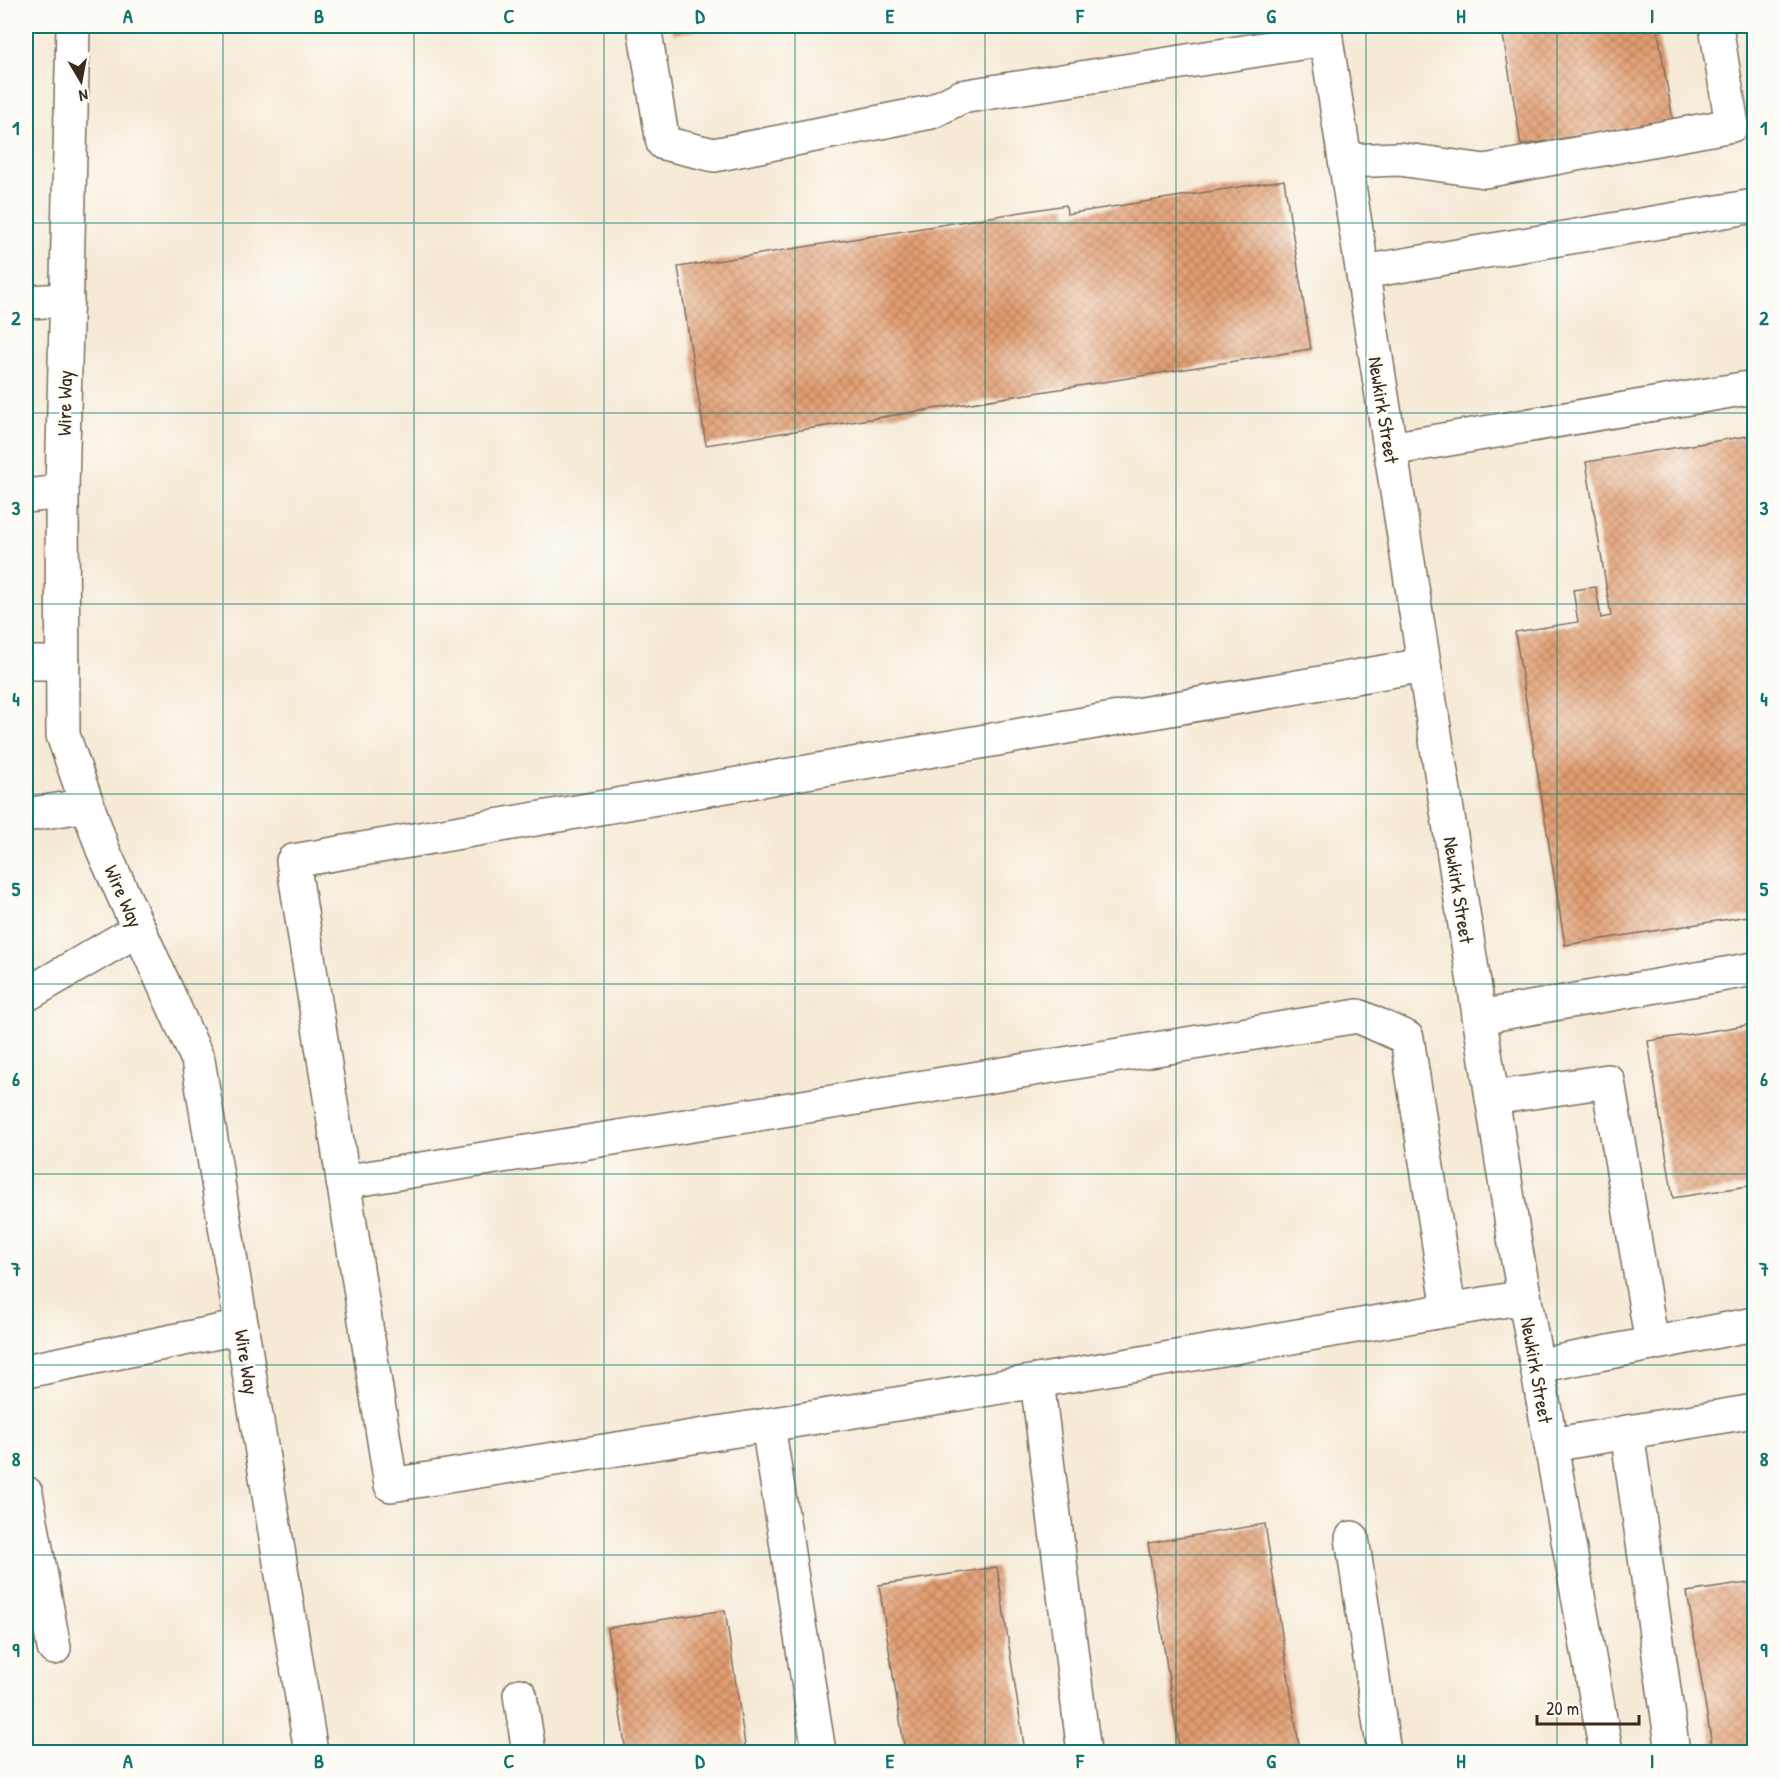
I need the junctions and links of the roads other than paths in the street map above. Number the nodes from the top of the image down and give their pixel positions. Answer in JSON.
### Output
{"nodes":[{"id":1,"x":73,"y":26,"type":"edge"},
{"id":2,"x":644,"y":26,"type":"edge"},
{"id":3,"x":1716,"y":26,"type":"edge"},
{"id":4,"x":1325,"y":32,"type":"edge"},
{"id":5,"x":1346,"y":161,"type":"junction"},
{"id":6,"x":1755,"y":206,"type":"edge"},
{"id":7,"x":1363,"y":272,"type":"junction"},
{"id":8,"x":67,"y":300,"type":"junction"},
{"id":9,"x":26,"y":302,"type":"edge"},
{"id":10,"x":1755,"y":387,"type":"edge"},
{"id":11,"x":1390,"y":449,"type":"junction"},
{"id":12,"x":62,"y":492,"type":"junction"},
{"id":13,"x":26,"y":496,"type":"edge"},
{"id":14,"x":26,"y":663,"type":"edge"},
{"id":15,"x":63,"y":663,"type":"junction"},
{"id":16,"x":1424,"y":665,"type":"junction"},
{"id":17,"x":88,"y":805,"type":"junction"},
{"id":18,"x":26,"y":815,"type":"edge"},
{"id":19,"x":139,"y":929,"type":"junction"},
{"id":20,"x":1755,"y":969,"type":"edge"},
{"id":21,"x":26,"y":995,"type":"edge"},
{"id":22,"x":1479,"y":1017,"type":"junction"},
{"id":23,"x":1492,"y":1098,"type":"junction"},
{"id":24,"x":343,"y":1182,"type":"junction"},
{"id":25,"x":1524,"y":1297,"type":"junction"},
{"id":26,"x":1449,"y":1310,"type":"junction"},
{"id":27,"x":1755,"y":1324,"type":"edge"},
{"id":28,"x":242,"y":1327,"type":"junction"},
{"id":29,"x":1652,"y":1344,"type":"junction"},
{"id":30,"x":1537,"y":1366,"type":"junction"},
{"id":31,"x":26,"y":1371,"type":"edge"},
{"id":32,"x":1037,"y":1381,"type":"junction"},
{"id":33,"x":1755,"y":1412,"type":"edge"},
{"id":34,"x":768,"y":1425,"type":"junction"},
{"id":35,"x":1627,"y":1432,"type":"junction"},
{"id":36,"x":1551,"y":1444,"type":"junction"},
{"id":37,"x":26,"y":1493,"type":"edge"},
{"id":38,"x":1352,"y":1538,"type":"dead end"},
{"id":39,"x":54,"y":1648,"type":"dead end"},
{"id":40,"x":520,"y":1695,"type":"dead end"},
{"id":41,"x":311,"y":1752,"type":"edge"},
{"id":42,"x":529,"y":1752,"type":"edge"},
{"id":43,"x":819,"y":1752,"type":"edge"},
{"id":44,"x":1084,"y":1752,"type":"edge"},
{"id":45,"x":1384,"y":1752,"type":"edge"},
{"id":46,"x":1606,"y":1752,"type":"edge"},
{"id":47,"x":1673,"y":1752,"type":"edge"}],
"edges":[{"from":1,"to":8,"type":"street","name":"Wire Way"},
{"from":2,"to":4,"type":"street"},
{"from":3,"to":5,"type":"street"},
{"from":4,"to":5,"type":"street","name":"Newkirk Street"},
{"from":5,"to":7,"type":"street","name":"Newkirk Street"},
{"from":6,"to":7,"type":"street"},
{"from":7,"to":11,"type":"street","name":"Newkirk Street"},
{"from":8,"to":9,"type":"street"},
{"from":8,"to":12,"type":"street","name":"Wire Way"},
{"from":10,"to":11,"type":"street"},
{"from":11,"to":16,"type":"street","name":"Newkirk Street"},
{"from":12,"to":13,"type":"street"},
{"from":12,"to":15,"type":"street","name":"Wire Way"},
{"from":14,"to":15,"type":"street"},
{"from":15,"to":17,"type":"street","name":"Wire Way"},
{"from":16,"to":22,"type":"street","name":"Newkirk Street"},
{"from":16,"to":24,"type":"street"},
{"from":17,"to":18,"type":"street"},
{"from":17,"to":19,"type":"street","name":"Wire Way"},
{"from":19,"to":21,"type":"street"},
{"from":19,"to":28,"type":"street","name":"Wire Way"},
{"from":20,"to":22,"type":"street"},
{"from":22,"to":23,"type":"street","name":"Newkirk Street"},
{"from":23,"to":25,"type":"street","name":"Newkirk Street"},
{"from":23,"to":29,"type":"street"},
{"from":24,"to":26,"type":"street"},
{"from":24,"to":34,"type":"street"},
{"from":25,"to":26,"type":"street"},
{"from":25,"to":30,"type":"street","name":"Newkirk Street"},
{"from":26,"to":32,"type":"street"},
{"from":27,"to":29,"type":"street"},
{"from":28,"to":31,"type":"street"},
{"from":28,"to":41,"type":"street","name":"Wire Way"},
{"from":29,"to":30,"type":"street"},
{"from":30,"to":36,"type":"street","name":"Newkirk Street"},
{"from":32,"to":34,"type":"street"},
{"from":32,"to":44,"type":"street"},
{"from":33,"to":35,"type":"street"},
{"from":34,"to":43,"type":"street"},
{"from":35,"to":36,"type":"street"},
{"from":35,"to":47,"type":"street"},
{"from":36,"to":46,"type":"street","name":"Newkirk Street"},
{"from":37,"to":39,"type":"street"},
{"from":38,"to":45,"type":"street"},
{"from":40,"to":42,"type":"street"}]}
